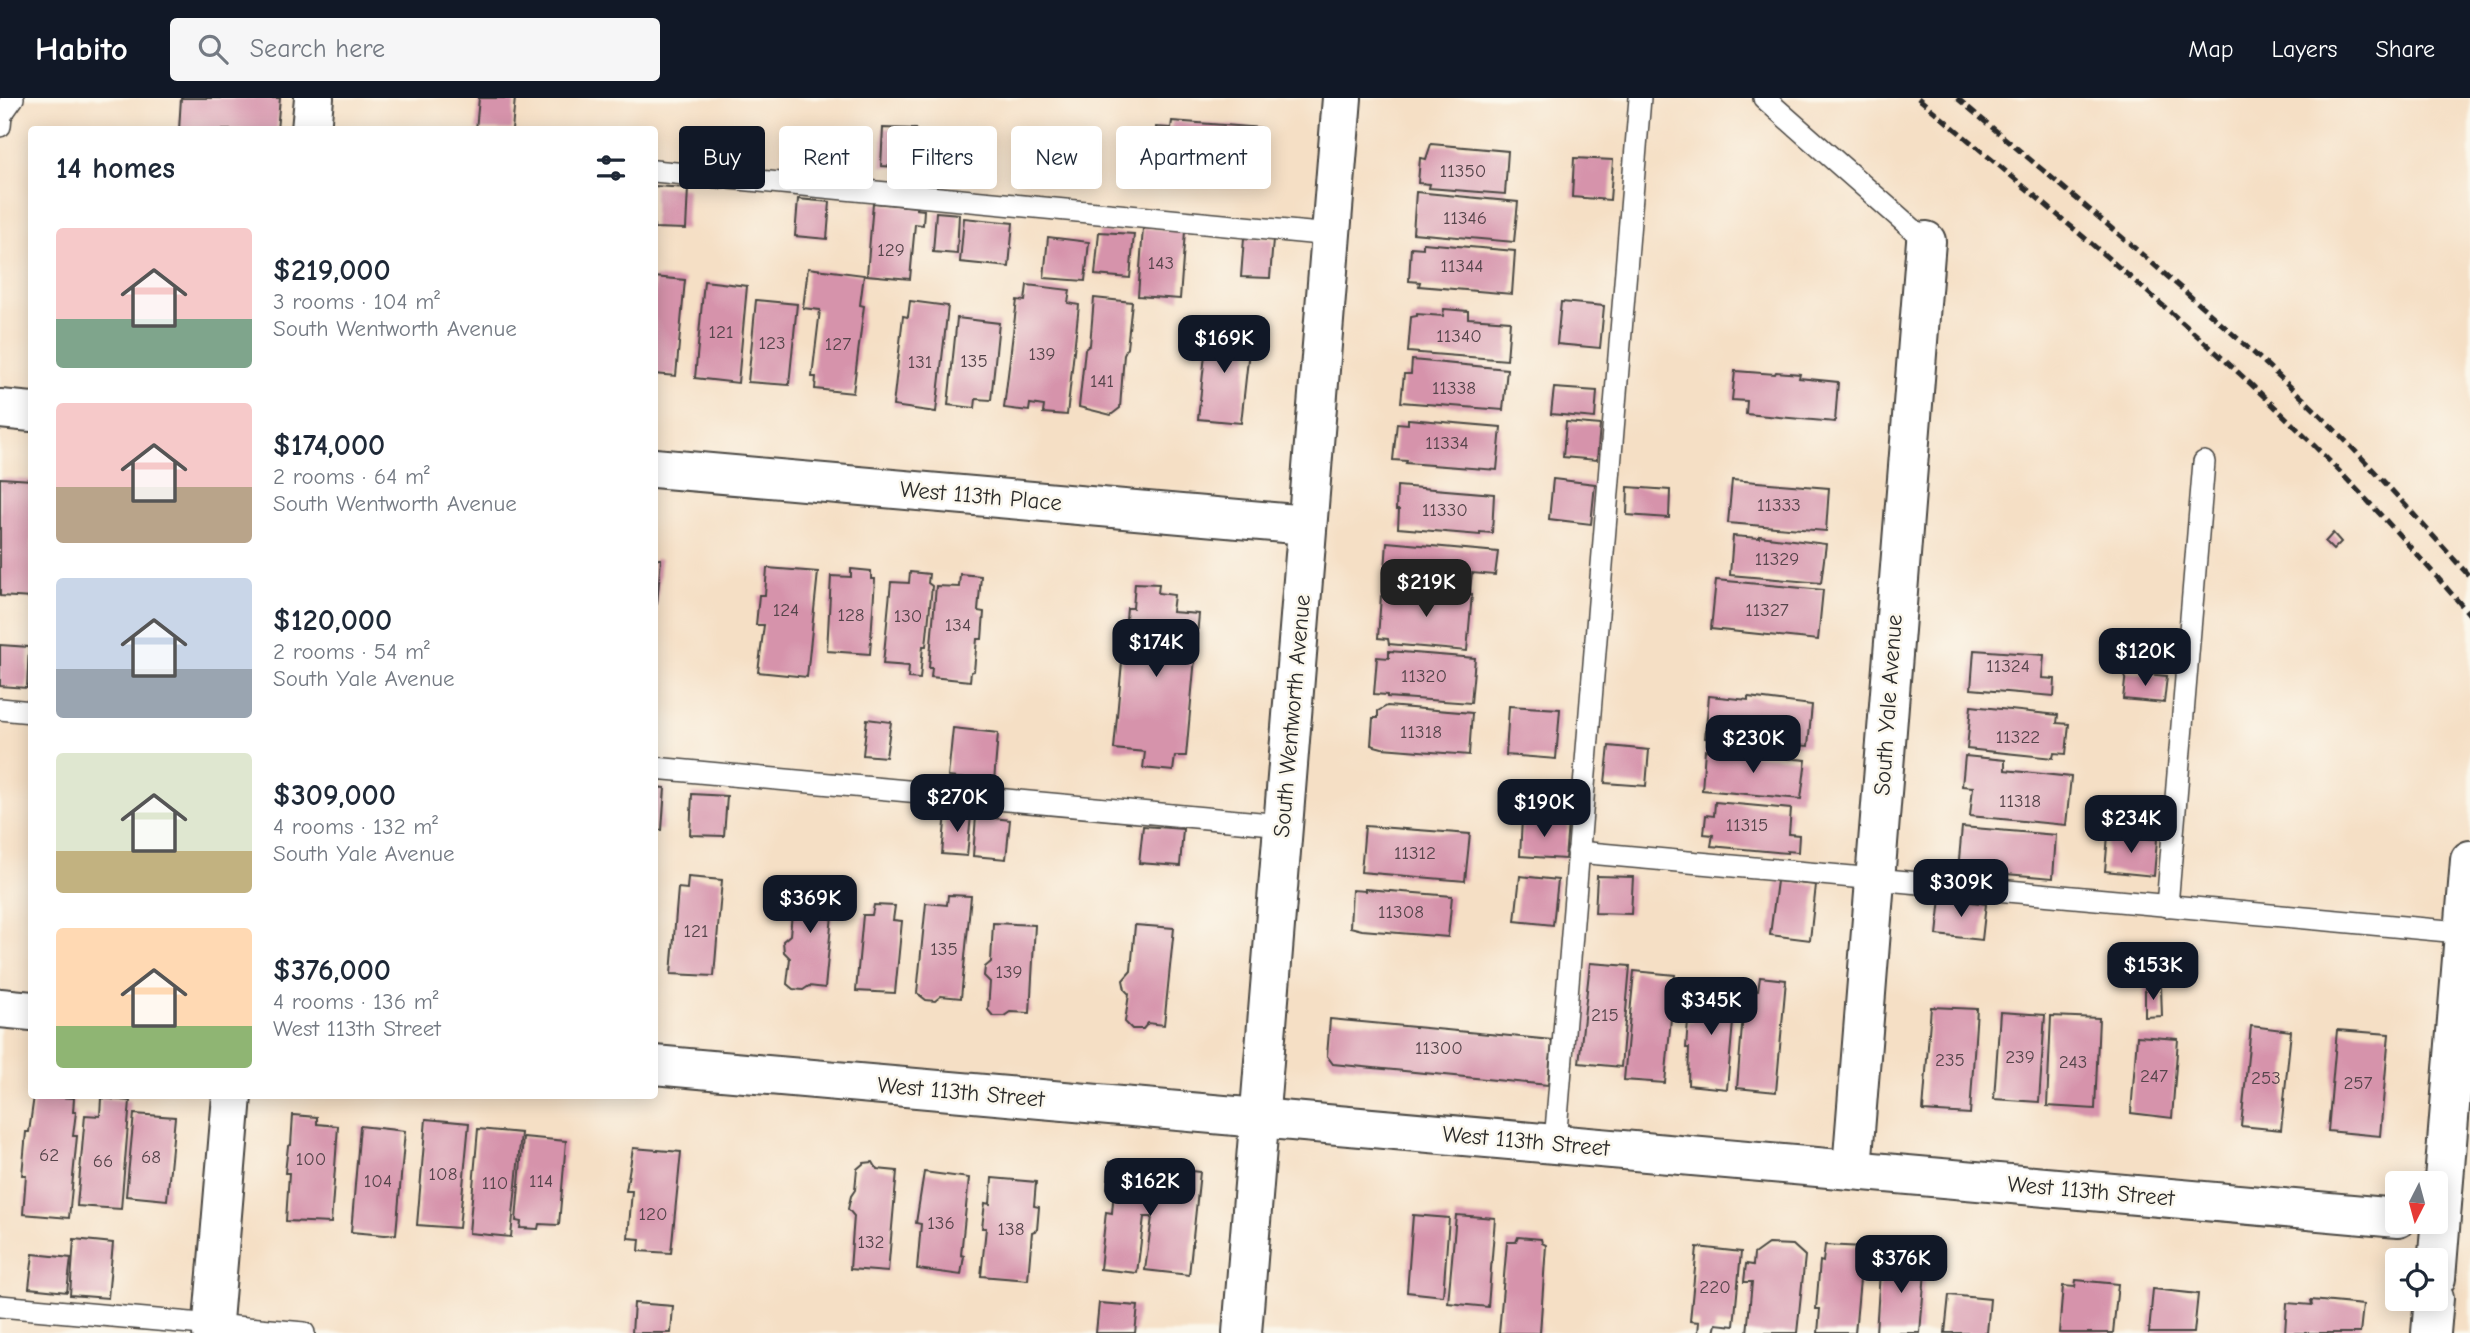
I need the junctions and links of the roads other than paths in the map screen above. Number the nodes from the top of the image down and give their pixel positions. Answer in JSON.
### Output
{"nodes":[{"id":1,"x":13,"y":98,"type":"edge"},
{"id":2,"x":314,"y":98,"type":"edge"},
{"id":3,"x":1342,"y":98,"type":"edge"},
{"id":4,"x":1640,"y":98,"type":"edge"},
{"id":5,"x":1764,"y":98,"type":"edge"},
{"id":6,"x":0,"y":126,"type":"edge"},
{"id":7,"x":311,"y":126,"type":"edge"},
{"id":8,"x":658,"y":171,"type":"edge"},
{"id":9,"x":1331,"y":235,"type":"junction"},
{"id":10,"x":1926,"y":241,"type":"joint"},
{"id":11,"x":0,"y":409,"type":"edge"},
{"id":12,"x":28,"y":412,"type":"edge"},
{"id":13,"x":2204,"y":462,"type":"dead end"},
{"id":14,"x":658,"y":468,"type":"edge"},
{"id":15,"x":1307,"y":525,"type":"junction"},
{"id":16,"x":0,"y":709,"type":"edge"},
{"id":17,"x":28,"y":712,"type":"edge"},
{"id":18,"x":658,"y":768,"type":"edge"},
{"id":19,"x":1283,"y":825,"type":"junction"},
{"id":20,"x":1578,"y":852,"type":"junction"},
{"id":21,"x":2470,"y":860,"type":"edge"},
{"id":22,"x":1875,"y":878,"type":"junction"},
{"id":23,"x":2167,"y":905,"type":"junction"},
{"id":24,"x":2467,"y":933,"type":"edge"},
{"id":25,"x":0,"y":1008,"type":"edge"},
{"id":26,"x":28,"y":1011,"type":"edge"},
{"id":27,"x":658,"y":1065,"type":"edge"},
{"id":28,"x":232,"y":1099,"type":"edge"},
{"id":29,"x":1260,"y":1117,"type":"junction"},
{"id":30,"x":1555,"y":1143,"type":"junction"},
{"id":31,"x":1853,"y":1169,"type":"junction"},
{"id":32,"x":2448,"y":1208,"type":"edge"},
{"id":33,"x":2385,"y":1217,"type":"edge"},
{"id":34,"x":0,"y":1306,"type":"edge"},
{"id":35,"x":2433,"y":1311,"type":"edge"},
{"id":36,"x":213,"y":1329,"type":"edge"},
{"id":37,"x":304,"y":1333,"type":"edge"},
{"id":38,"x":1242,"y":1333,"type":"edge"},
{"id":39,"x":2431,"y":1333,"type":"edge"}],
"edges":[{"from":1,"to":6,"type":"lane"},
{"from":2,"to":7,"type":"street"},
{"from":3,"to":9,"type":"street","name":"South Wentworth Avenue"},
{"from":4,"to":20,"type":"lane"},
{"from":5,"to":10,"type":"lane"},
{"from":8,"to":9,"type":"lane"},
{"from":9,"to":15,"type":"street","name":"South Wentworth Avenue"},
{"from":10,"to":22,"type":"street","name":"South Yale Avenue"},
{"from":11,"to":12,"type":"street"},
{"from":13,"to":23,"type":"lane"},
{"from":14,"to":15,"type":"street","name":"West 113th Place"},
{"from":15,"to":19,"type":"street","name":"South Wentworth Avenue"},
{"from":16,"to":17,"type":"lane"},
{"from":18,"to":19,"type":"lane"},
{"from":19,"to":29,"type":"street","name":"South Wentworth Avenue"},
{"from":20,"to":22,"type":"lane"},
{"from":20,"to":30,"type":"lane"},
{"from":21,"to":24,"type":"street"},
{"from":22,"to":23,"type":"lane"},
{"from":22,"to":31,"type":"street","name":"South Yale Avenue"},
{"from":23,"to":24,"type":"lane"},
{"from":24,"to":32,"type":"street"},
{"from":25,"to":26,"type":"street"},
{"from":27,"to":29,"type":"street","name":"West 113th Street"},
{"from":28,"to":36,"type":"street"},
{"from":29,"to":30,"type":"street","name":"West 113th Street"},
{"from":29,"to":38,"type":"street","name":"South Wentworth Avenue"},
{"from":30,"to":31,"type":"street","name":"West 113th Street"},
{"from":31,"to":33,"type":"street","name":"West 113th Street"},
{"from":34,"to":36,"type":"lane"},
{"from":35,"to":39,"type":"street"},
{"from":36,"to":37,"type":"lane"}]}
